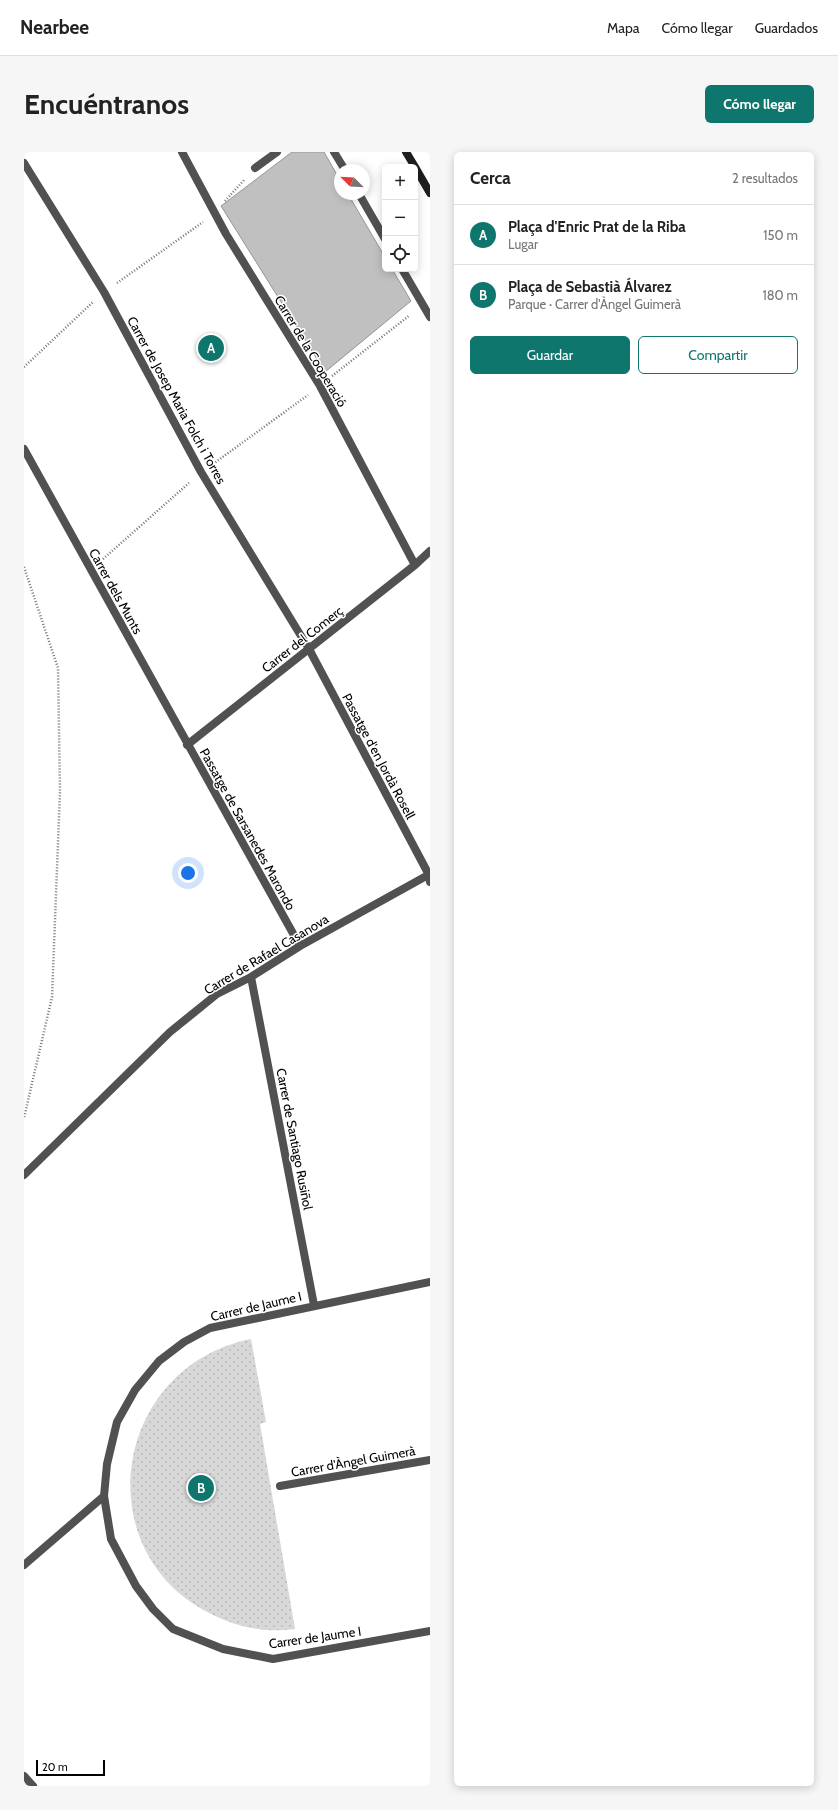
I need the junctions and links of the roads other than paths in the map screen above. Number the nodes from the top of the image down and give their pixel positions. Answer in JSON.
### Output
{"nodes":[{"id":1,"x":182,"y":152,"type":"edge"},
{"id":2,"x":277,"y":152,"type":"edge"},
{"id":3,"x":334,"y":152,"type":"edge"},
{"id":4,"x":406,"y":152,"type":"edge"},
{"id":5,"x":24,"y":163,"type":"edge"},
{"id":6,"x":341,"y":164,"type":"edge"},
{"id":7,"x":413,"y":164,"type":"edge"},
{"id":8,"x":255,"y":168,"type":"road end"},
{"id":9,"x":418,"y":172,"type":"edge"},
{"id":10,"x":430,"y":193,"type":"edge"},
{"id":11,"x":362,"y":200,"type":"edge"},
{"id":12,"x":383,"y":236,"type":"edge"},
{"id":13,"x":404,"y":272,"type":"edge"},
{"id":14,"x":430,"y":317,"type":"edge"},
{"id":15,"x":24,"y":449,"type":"edge"},
{"id":16,"x":430,"y":551,"type":"edge"},
{"id":17,"x":415,"y":565,"type":"junction"},
{"id":18,"x":309,"y":649,"type":"junction"},
{"id":19,"x":187,"y":745,"type":"junction"},
{"id":20,"x":430,"y":877,"type":"edge"},
{"id":21,"x":300,"y":946,"type":"junction"},
{"id":22,"x":251,"y":977,"type":"junction"},
{"id":23,"x":24,"y":1174,"type":"edge"},
{"id":24,"x":430,"y":1282,"type":"edge"},
{"id":25,"x":314,"y":1305,"type":"junction"},
{"id":26,"x":430,"y":1460,"type":"edge"},
{"id":27,"x":280,"y":1486,"type":"dead end"},
{"id":28,"x":104,"y":1496,"type":"junction"},
{"id":29,"x":24,"y":1565,"type":"edge"},
{"id":30,"x":430,"y":1631,"type":"edge"},
{"id":31,"x":24,"y":1776,"type":"edge"},
{"id":32,"x":33,"y":1786,"type":"edge"}],
"edges":[{"from":1,"to":17,"type":"street","name":"Carrer de la Cooperació"},
{"from":2,"to":8,"type":"street"},
{"from":3,"to":6,"type":"street"},
{"from":4,"to":7,"type":"street"},
{"from":5,"to":18,"type":"street","name":"Carrer de Josep Maria Folch i Torres"},
{"from":9,"to":10,"type":"street"},
{"from":11,"to":12,"type":"street"},
{"from":13,"to":14,"type":"street"},
{"from":15,"to":19,"type":"street","name":"Carrer dels Munts"},
{"from":16,"to":17,"type":"street","name":"Carrer del Comerç"},
{"from":17,"to":18,"type":"street","name":"Carrer del Comerç"},
{"from":18,"to":19,"type":"street","name":"Carrer del Comerç"},
{"from":18,"to":20,"type":"street","name":"Passatge d'en Jordà Rosell"},
{"from":19,"to":21,"type":"street","name":"Passatge de Sarsanedes Marondo"},
{"from":20,"to":21,"type":"street","name":"Carrer de Rafael Casanova"},
{"from":21,"to":22,"type":"street","name":"Carrer de Rafael Casanova"},
{"from":22,"to":23,"type":"street","name":"Carrer de Rafael Casanova"},
{"from":22,"to":25,"type":"street","name":"Carrer de Santiago Rusiñol"},
{"from":24,"to":25,"type":"street","name":"Carrer de Jaume I"},
{"from":25,"to":28,"type":"street","name":"Carrer de Jaume I"},
{"from":26,"to":27,"type":"street","name":"Carrer d'Àngel Guimerà"},
{"from":28,"to":29,"type":"street"},
{"from":28,"to":30,"type":"street","name":"Carrer de Jaume I"},
{"from":31,"to":32,"type":"street"}]}
